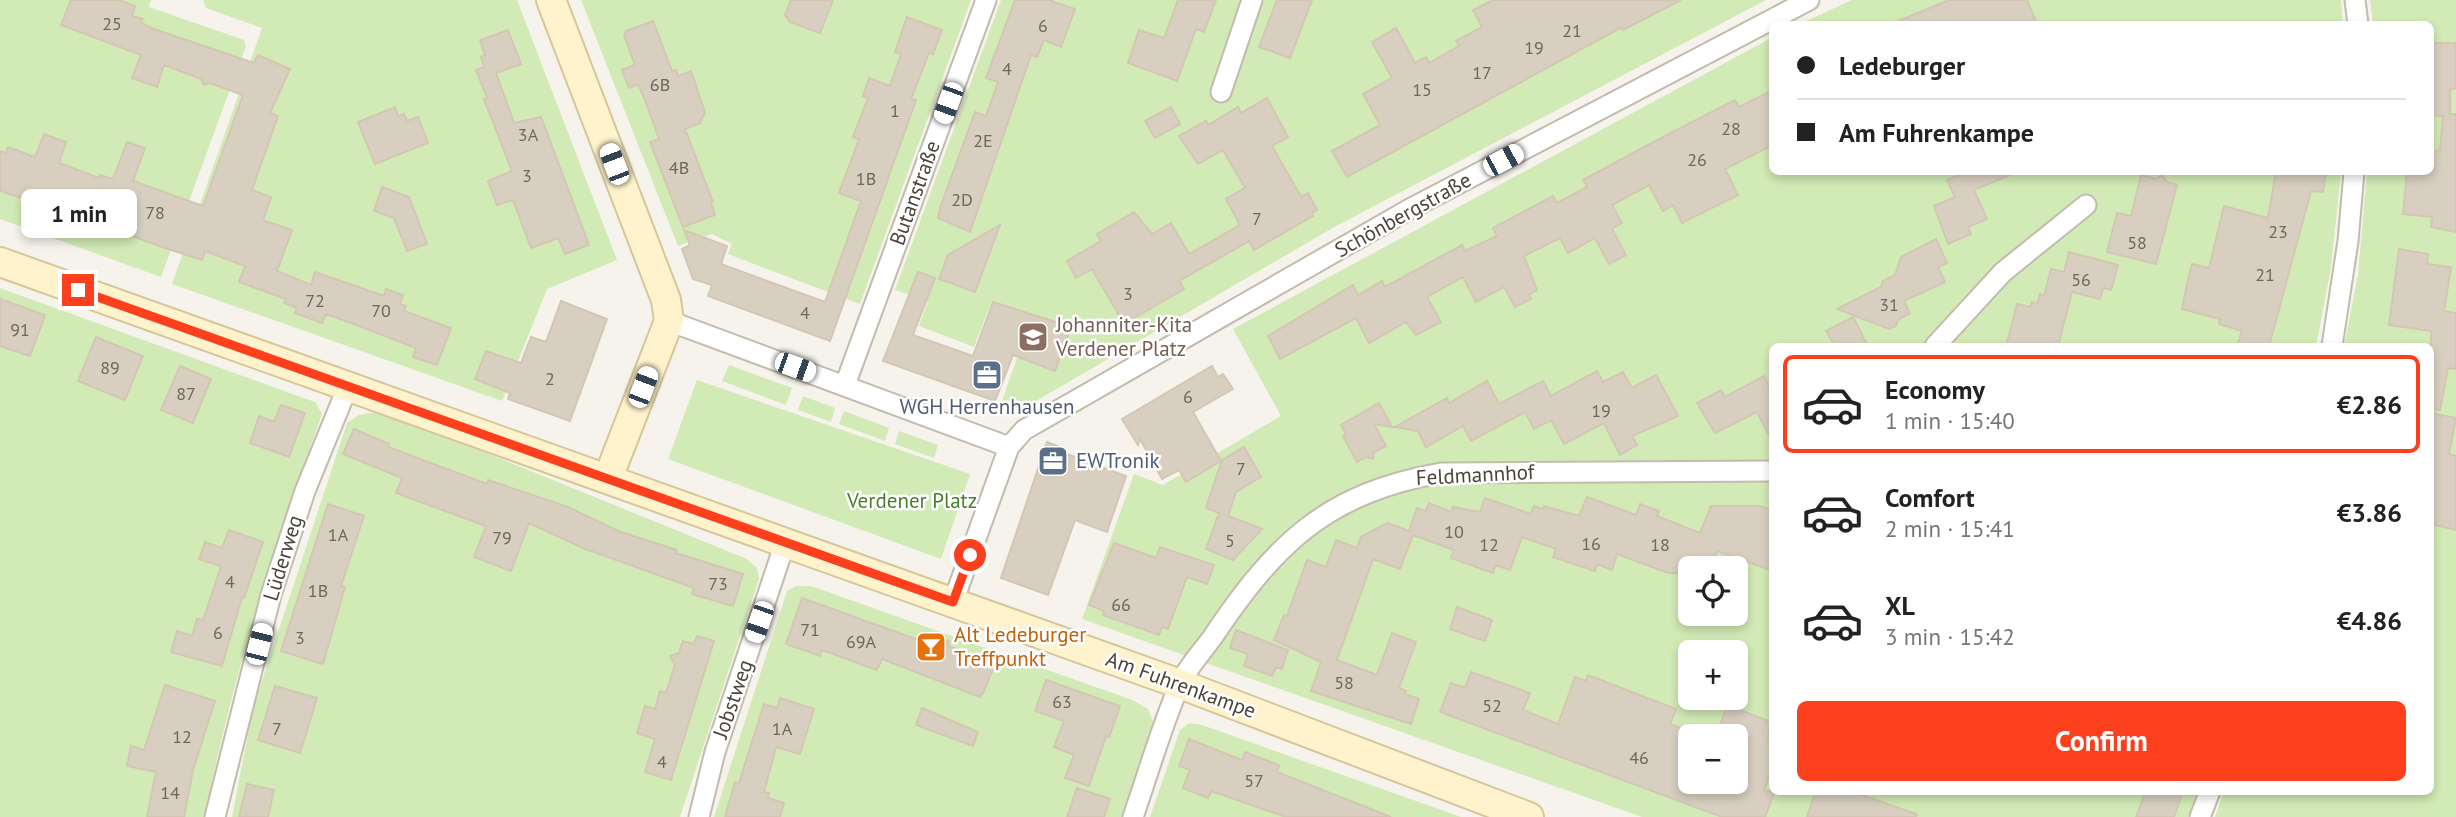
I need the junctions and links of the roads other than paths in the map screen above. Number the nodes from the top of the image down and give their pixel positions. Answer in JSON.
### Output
{"nodes":[{"id":1,"x":551,"y":0,"type":"edge"},
{"id":2,"x":986,"y":0,"type":"edge"},
{"id":3,"x":1252,"y":0,"type":"edge"},
{"id":4,"x":1809,"y":0,"type":"edge"},
{"id":5,"x":2356,"y":0,"type":"edge"},
{"id":6,"x":2358,"y":21,"type":"edge"},
{"id":7,"x":1221,"y":92,"type":"dead end"},
{"id":8,"x":2354,"y":175,"type":"edge"},
{"id":9,"x":2086,"y":205,"type":"dead end"},
{"id":10,"x":0,"y":262,"type":"edge"},
{"id":11,"x":669,"y":321,"type":"junction"},
{"id":12,"x":1938,"y":343,"type":"edge"},
{"id":13,"x":2332,"y":343,"type":"edge"},
{"id":14,"x":348,"y":386,"type":"junction"},
{"id":15,"x":845,"y":386,"type":"junction"},
{"id":16,"x":1009,"y":447,"type":"junction"},
{"id":17,"x":1769,"y":471,"type":"edge"},
{"id":18,"x":608,"y":478,"type":"junction"},
{"id":19,"x":785,"y":544,"type":"junction"},
{"id":20,"x":953,"y":602,"type":"junction"},
{"id":21,"x":1180,"y":684,"type":"junction"},
{"id":22,"x":2208,"y":795,"type":"edge"},
{"id":23,"x":215,"y":817,"type":"edge"},
{"id":24,"x":699,"y":817,"type":"edge"},
{"id":25,"x":1133,"y":817,"type":"edge"},
{"id":26,"x":1529,"y":817,"type":"edge"},
{"id":27,"x":2200,"y":817,"type":"edge"}],
"edges":[{"from":1,"to":11,"type":"street"},
{"from":2,"to":15,"type":"street","name":"Butanstraße"},
{"from":3,"to":7,"type":"street"},
{"from":4,"to":16,"type":"street","name":"Schönbergstraße"},
{"from":5,"to":6,"type":"street"},
{"from":8,"to":13,"type":"street"},
{"from":9,"to":12,"type":"street"},
{"from":10,"to":14,"type":"street","name":"Am Fuhrenkampe"},
{"from":11,"to":15,"type":"street"},
{"from":11,"to":18,"type":"street"},
{"from":14,"to":18,"type":"street","name":"Am Fuhrenkampe"},
{"from":14,"to":23,"type":"street","name":"Lüderweg"},
{"from":15,"to":16,"type":"street"},
{"from":16,"to":20,"type":"street"},
{"from":17,"to":21,"type":"street","name":"Feldmannhof"},
{"from":18,"to":19,"type":"street","name":"Am Fuhrenkampe"},
{"from":19,"to":20,"type":"street","name":"Am Fuhrenkampe"},
{"from":19,"to":24,"type":"street","name":"Jobstweg"},
{"from":20,"to":21,"type":"street","name":"Am Fuhrenkampe"},
{"from":21,"to":25,"type":"street","name":"Feldmannhof"},
{"from":21,"to":26,"type":"street","name":"Am Fuhrenkampe"},
{"from":22,"to":27,"type":"street"}]}
